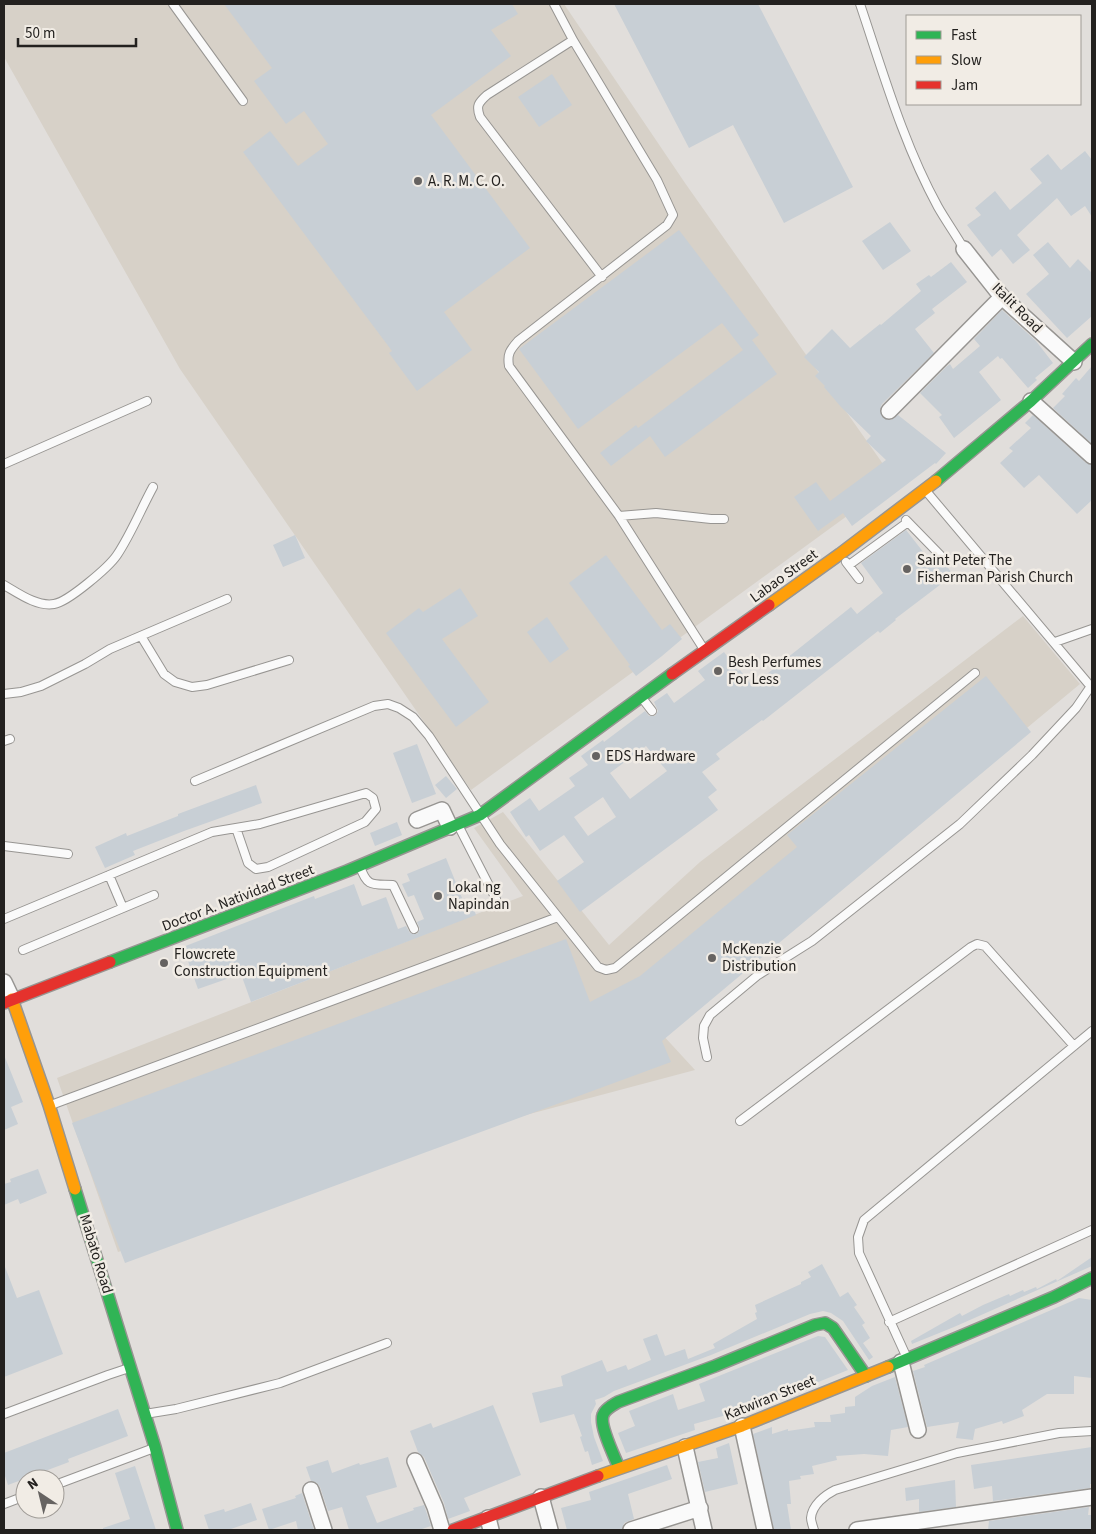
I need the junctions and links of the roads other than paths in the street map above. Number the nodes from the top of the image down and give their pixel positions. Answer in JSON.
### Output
{"nodes":[{"id":1,"x":173,"y":4,"type":"edge"},
{"id":2,"x":554,"y":4,"type":"edge"},
{"id":3,"x":860,"y":4,"type":"edge"},
{"id":4,"x":573,"y":40,"type":"junction"},
{"id":5,"x":243,"y":101,"type":"dead end"},
{"id":6,"x":964,"y":248,"type":"joint"},
{"id":7,"x":602,"y":277,"type":"junction"},
{"id":8,"x":1002,"y":297,"type":"junction"},
{"id":9,"x":1092,"y":344,"type":"edge"},
{"id":10,"x":1074,"y":362,"type":"junction"},
{"id":11,"x":147,"y":400,"type":"dead end"},
{"id":12,"x":1031,"y":401,"type":"junction"},
{"id":13,"x":889,"y":411,"type":"dead end"},
{"id":14,"x":1092,"y":456,"type":"edge"},
{"id":15,"x":4,"y":464,"type":"edge"},
{"id":16,"x":154,"y":486,"type":"dead end"},
{"id":17,"x":925,"y":490,"type":"junction"},
{"id":18,"x":899,"y":510,"type":"junction"},
{"id":19,"x":619,"y":516,"type":"junction"},
{"id":20,"x":724,"y":519,"type":"dead end"},
{"id":21,"x":908,"y":522,"type":"junction"},
{"id":22,"x":840,"y":554,"type":"junction"},
{"id":23,"x":945,"y":560,"type":"dead end"},
{"id":24,"x":849,"y":565,"type":"junction"},
{"id":25,"x":859,"y":579,"type":"dead end"},
{"id":26,"x":4,"y":585,"type":"edge"},
{"id":27,"x":227,"y":599,"type":"dead end"},
{"id":28,"x":1092,"y":629,"type":"edge"},
{"id":29,"x":141,"y":636,"type":"junction"},
{"id":30,"x":1055,"y":642,"type":"junction"},
{"id":31,"x":705,"y":651,"type":"junction"},
{"id":32,"x":289,"y":660,"type":"dead end"},
{"id":33,"x":975,"y":673,"type":"dead end"},
{"id":34,"x":1092,"y":687,"type":"edge"},
{"id":35,"x":4,"y":694,"type":"edge"},
{"id":36,"x":641,"y":697,"type":"junction"},
{"id":37,"x":652,"y":711,"type":"dead end"},
{"id":38,"x":195,"y":781,"type":"dead end"},
{"id":39,"x":480,"y":815,"type":"junction"},
{"id":40,"x":417,"y":820,"type":"dead end"},
{"id":41,"x":454,"y":826,"type":"junction"},
{"id":42,"x":236,"y":828,"type":"junction"},
{"id":43,"x":4,"y":846,"type":"edge"},
{"id":44,"x":68,"y":854,"type":"dead end"},
{"id":45,"x":360,"y":866,"type":"junction"},
{"id":46,"x":109,"y":875,"type":"junction"},
{"id":47,"x":154,"y":895,"type":"dead end"},
{"id":48,"x":496,"y":899,"type":"dead end"},
{"id":49,"x":123,"y":908,"type":"junction"},
{"id":50,"x":558,"y":917,"type":"junction"},
{"id":51,"x":4,"y":919,"type":"edge"},
{"id":52,"x":414,"y":929,"type":"dead end"},
{"id":53,"x":23,"y":950,"type":"dead end"},
{"id":54,"x":4,"y":982,"type":"edge"},
{"id":55,"x":8,"y":1001,"type":"edge"},
{"id":56,"x":1092,"y":1031,"type":"edge"},
{"id":57,"x":1074,"y":1046,"type":"junction"},
{"id":58,"x":707,"y":1057,"type":"dead end"},
{"id":59,"x":49,"y":1106,"type":"junction"},
{"id":60,"x":740,"y":1121,"type":"dead end"},
{"id":61,"x":1092,"y":1230,"type":"edge"},
{"id":62,"x":1092,"y":1278,"type":"edge"},
{"id":63,"x":889,"y":1322,"type":"junction"},
{"id":64,"x":387,"y":1343,"type":"dead end"},
{"id":65,"x":904,"y":1361,"type":"junction"},
{"id":66,"x":131,"y":1368,"type":"junction"},
{"id":67,"x":866,"y":1376,"type":"junction"},
{"id":68,"x":4,"y":1414,"type":"edge"},
{"id":69,"x":145,"y":1414,"type":"junction"},
{"id":70,"x":742,"y":1426,"type":"junction"},
{"id":71,"x":918,"y":1430,"type":"dead end"},
{"id":72,"x":1092,"y":1431,"type":"edge"},
{"id":73,"x":155,"y":1447,"type":"junction"},
{"id":74,"x":685,"y":1447,"type":"junction"},
{"id":75,"x":415,"y":1461,"type":"dead end"},
{"id":76,"x":619,"y":1468,"type":"junction"},
{"id":77,"x":65,"y":1481,"type":"edge"},
{"id":78,"x":311,"y":1490,"type":"dead end"},
{"id":79,"x":541,"y":1497,"type":"junction"},
{"id":80,"x":1092,"y":1497,"type":"edge"},
{"id":81,"x":700,"y":1508,"type":"junction"},
{"id":82,"x":490,"y":1524,"type":"edge"},
{"id":83,"x":177,"y":1530,"type":"edge"},
{"id":84,"x":324,"y":1530,"type":"edge"},
{"id":85,"x":442,"y":1530,"type":"edge"},
{"id":86,"x":453,"y":1530,"type":"edge"},
{"id":87,"x":550,"y":1530,"type":"edge"},
{"id":88,"x":631,"y":1530,"type":"edge"},
{"id":89,"x":704,"y":1530,"type":"edge"},
{"id":90,"x":765,"y":1530,"type":"edge"},
{"id":91,"x":814,"y":1530,"type":"edge"},
{"id":92,"x":857,"y":1530,"type":"edge"}],
"edges":[{"from":1,"to":5,"type":"lane"},
{"from":2,"to":4,"type":"lane"},
{"from":3,"to":6,"type":"lane"},
{"from":4,"to":7,"type":"lane"},
{"from":4,"to":7,"type":"lane"},
{"from":6,"to":8,"type":"street","name":"Italit Road"},
{"from":7,"to":19,"type":"lane"},
{"from":8,"to":10,"type":"street","name":"Italit Road"},
{"from":8,"to":13,"type":"street"},
{"from":9,"to":10,"type":"street","name":"Labao Street"},
{"from":10,"to":12,"type":"street","name":"Labao Street"},
{"from":11,"to":15,"type":"lane"},
{"from":12,"to":14,"type":"street"},
{"from":12,"to":17,"type":"street","name":"Labao Street"},
{"from":16,"to":26,"type":"lane"},
{"from":17,"to":18,"type":"street","name":"Labao Street"},
{"from":17,"to":30,"type":"lane"},
{"from":18,"to":21,"type":"lane"},
{"from":18,"to":22,"type":"street","name":"Labao Street"},
{"from":19,"to":20,"type":"lane"},
{"from":19,"to":31,"type":"lane"},
{"from":21,"to":23,"type":"lane"},
{"from":21,"to":24,"type":"lane"},
{"from":22,"to":24,"type":"lane"},
{"from":22,"to":31,"type":"street","name":"Labao Street"},
{"from":24,"to":25,"type":"lane"},
{"from":27,"to":29,"type":"lane"},
{"from":28,"to":30,"type":"lane"},
{"from":29,"to":32,"type":"lane"},
{"from":29,"to":35,"type":"lane"},
{"from":30,"to":34,"type":"lane"},
{"from":31,"to":36,"type":"street","name":"Labao Street"},
{"from":33,"to":50,"type":"lane"},
{"from":34,"to":58,"type":"lane"},
{"from":36,"to":37,"type":"lane"},
{"from":36,"to":39,"type":"street","name":"Labao Street"},
{"from":38,"to":39,"type":"lane"},
{"from":39,"to":41,"type":"street","name":"Doctor A. Natividad Street"},
{"from":39,"to":50,"type":"lane"},
{"from":40,"to":41,"type":"street"},
{"from":41,"to":45,"type":"street","name":"Doctor A. Natividad Street"},
{"from":41,"to":48,"type":"lane"},
{"from":42,"to":42,"type":"lane"},
{"from":42,"to":46,"type":"lane"},
{"from":43,"to":44,"type":"lane"},
{"from":45,"to":52,"type":"lane"},
{"from":45,"to":55,"type":"street","name":"Doctor A. Natividad Street"},
{"from":46,"to":49,"type":"lane"},
{"from":46,"to":51,"type":"lane"},
{"from":47,"to":49,"type":"lane"},
{"from":49,"to":53,"type":"lane"},
{"from":50,"to":59,"type":"lane"},
{"from":54,"to":55,"type":"street","name":"Mabato Road"},
{"from":55,"to":59,"type":"street","name":"Mabato Road"},
{"from":56,"to":57,"type":"lane"},
{"from":57,"to":60,"type":"lane"},
{"from":57,"to":63,"type":"lane"},
{"from":59,"to":66,"type":"street","name":"Mabato Road"},
{"from":61,"to":63,"type":"lane"},
{"from":62,"to":65,"type":"street","name":"Katwiran Street"},
{"from":63,"to":65,"type":"lane"},
{"from":64,"to":69,"type":"lane"},
{"from":65,"to":67,"type":"street","name":"Katwiran Street"},
{"from":65,"to":71,"type":"street"},
{"from":66,"to":68,"type":"lane"},
{"from":66,"to":69,"type":"street","name":"Mabato Road"},
{"from":67,"to":70,"type":"street","name":"Katwiran Street"},
{"from":67,"to":76,"type":"street"},
{"from":69,"to":73,"type":"street","name":"Mabato Road"},
{"from":70,"to":74,"type":"street","name":"Katwiran Street"},
{"from":70,"to":90,"type":"street"},
{"from":72,"to":91,"type":"lane"},
{"from":73,"to":77,"type":"lane"},
{"from":73,"to":83,"type":"street","name":"Mabato Road"},
{"from":74,"to":76,"type":"street","name":"Katwiran Street"},
{"from":74,"to":81,"type":"street"},
{"from":75,"to":85,"type":"street"},
{"from":76,"to":79,"type":"street","name":"Katwiran Street"},
{"from":78,"to":84,"type":"street"},
{"from":79,"to":82,"type":"street","name":"Katwiran Street"},
{"from":79,"to":87,"type":"street"},
{"from":80,"to":92,"type":"street"},
{"from":81,"to":88,"type":"street"},
{"from":81,"to":89,"type":"street"},
{"from":82,"to":86,"type":"street","name":"Katwiran Street"}]}
